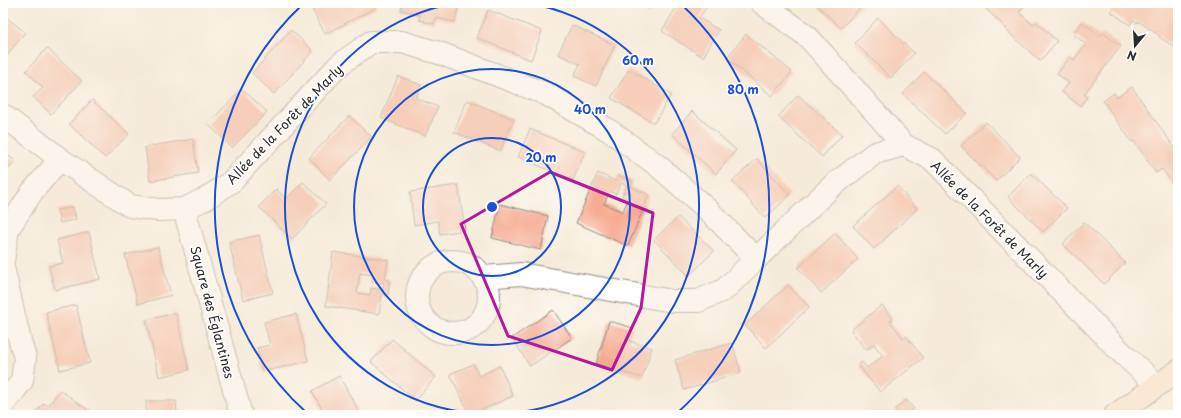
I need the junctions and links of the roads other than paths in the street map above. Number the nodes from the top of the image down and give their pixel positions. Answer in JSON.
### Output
{"nodes":[{"id":1,"x":762,"y":3,"type":"edge"},
{"id":2,"x":3,"y":115,"type":"edge"},
{"id":3,"x":904,"y":146,"type":"junction"},
{"id":4,"x":60,"y":159,"type":"junction"},
{"id":5,"x":184,"y":209,"type":"junction"},
{"id":6,"x":756,"y":259,"type":"junction"},
{"id":7,"x":3,"y":261,"type":"edge"},
{"id":8,"x":3,"y":267,"type":"edge"},
{"id":9,"x":483,"y":277,"type":"dead end"},
{"id":10,"x":1178,"y":371,"type":"edge"},
{"id":11,"x":1157,"y":385,"type":"junction"},
{"id":12,"x":3,"y":405,"type":"edge"},
{"id":13,"x":241,"y":415,"type":"edge"},
{"id":14,"x":1115,"y":415,"type":"edge"}],
"edges":[{"from":1,"to":3,"type":"street"},
{"from":2,"to":4,"type":"street","name":"Allée de la Forêt de Marly"},
{"from":3,"to":6,"type":"street"},
{"from":3,"to":11,"type":"street","name":"Allée de la Forêt de Marly"},
{"from":4,"to":5,"type":"street","name":"Allée de la Forêt de Marly"},
{"from":4,"to":7,"type":"street"},
{"from":5,"to":6,"type":"street","name":"Allée de la Forêt de Marly"},
{"from":5,"to":13,"type":"street","name":"Square des Églantines"},
{"from":6,"to":9,"type":"street"},
{"from":8,"to":12,"type":"street"},
{"from":10,"to":11,"type":"street"},
{"from":11,"to":14,"type":"street"}]}
